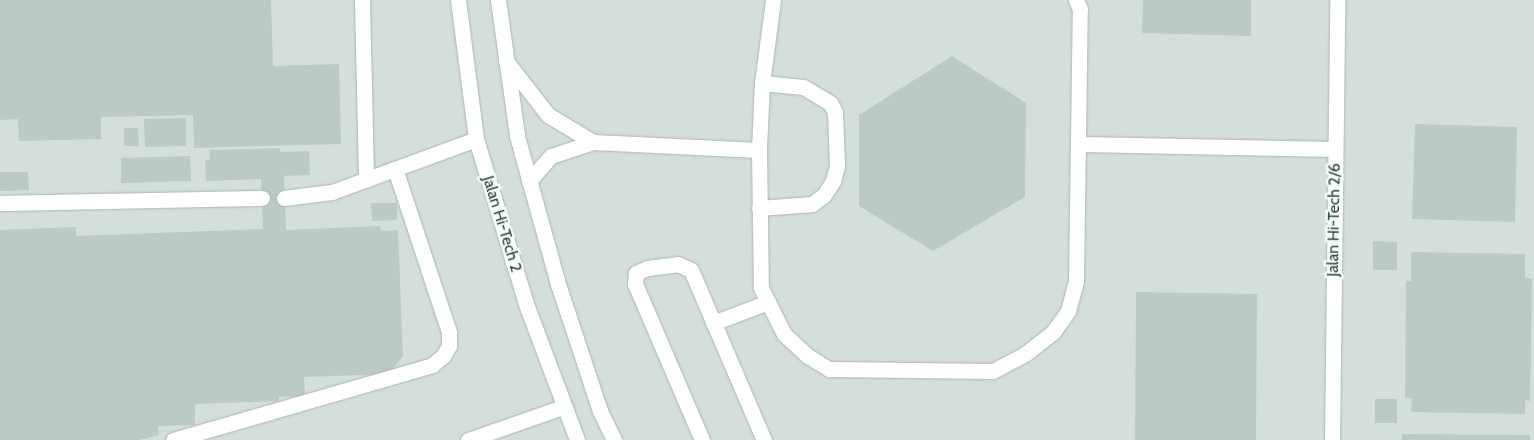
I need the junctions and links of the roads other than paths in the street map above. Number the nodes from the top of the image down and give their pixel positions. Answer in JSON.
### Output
{"nodes":[{"id":1,"x":362,"y":0,"type":"edge"},
{"id":2,"x":458,"y":0,"type":"edge"},
{"id":3,"x":498,"y":0,"type":"edge"},
{"id":4,"x":773,"y":0,"type":"edge"},
{"id":5,"x":1076,"y":0,"type":"edge"},
{"id":6,"x":1337,"y":0,"type":"edge"},
{"id":7,"x":505,"y":60,"type":"junction"},
{"id":8,"x":762,"y":83,"type":"junction"},
{"id":9,"x":476,"y":139,"type":"junction"},
{"id":10,"x":593,"y":142,"type":"junction"},
{"id":11,"x":1078,"y":144,"type":"junction"},
{"id":12,"x":1335,"y":149,"type":"junction"},
{"id":13,"x":759,"y":150,"type":"junction"},
{"id":14,"x":395,"y":169,"type":"junction"},
{"id":15,"x":366,"y":180,"type":"junction"},
{"id":16,"x":530,"y":181,"type":"junction"},
{"id":17,"x":262,"y":198,"type":"dead end"},
{"id":18,"x":284,"y":198,"type":"dead end"},
{"id":19,"x":0,"y":203,"type":"edge"},
{"id":20,"x":759,"y":208,"type":"junction"},
{"id":21,"x":768,"y":302,"type":"junction"},
{"id":22,"x":713,"y":323,"type":"junction"},
{"id":23,"x":563,"y":407,"type":"junction"},
{"id":24,"x":507,"y":434,"type":"edge"},
{"id":25,"x":173,"y":440,"type":"edge"},
{"id":26,"x":468,"y":440,"type":"edge"},
{"id":27,"x":577,"y":440,"type":"edge"},
{"id":28,"x":614,"y":440,"type":"edge"},
{"id":29,"x":702,"y":440,"type":"edge"},
{"id":30,"x":764,"y":440,"type":"edge"},
{"id":31,"x":1332,"y":440,"type":"edge"}],
"edges":[{"from":1,"to":15,"type":"street"},
{"from":2,"to":9,"type":"street","name":"Jalan Hi-Tech 2"},
{"from":3,"to":7,"type":"street"},
{"from":4,"to":8,"type":"street"},
{"from":5,"to":11,"type":"street"},
{"from":6,"to":12,"type":"street","name":"Jalan Hi-Tech 2/6"},
{"from":7,"to":10,"type":"street"},
{"from":7,"to":16,"type":"street"},
{"from":8,"to":13,"type":"street"},
{"from":8,"to":20,"type":"street"},
{"from":9,"to":14,"type":"street"},
{"from":9,"to":23,"type":"street","name":"Jalan Hi-Tech 2"},
{"from":10,"to":13,"type":"street"},
{"from":10,"to":16,"type":"street"},
{"from":11,"to":12,"type":"street"},
{"from":11,"to":21,"type":"street"},
{"from":12,"to":31,"type":"street","name":"Jalan Hi-Tech 2/6"},
{"from":13,"to":20,"type":"street"},
{"from":14,"to":15,"type":"street"},
{"from":14,"to":25,"type":"street"},
{"from":15,"to":18,"type":"street"},
{"from":16,"to":28,"type":"street"},
{"from":17,"to":19,"type":"street"},
{"from":20,"to":21,"type":"street"},
{"from":21,"to":22,"type":"street"},
{"from":22,"to":29,"type":"street"},
{"from":22,"to":30,"type":"street"},
{"from":23,"to":24,"type":"street"},
{"from":23,"to":27,"type":"street","name":"Jalan Hi-Tech 2"},
{"from":24,"to":26,"type":"street"}]}
